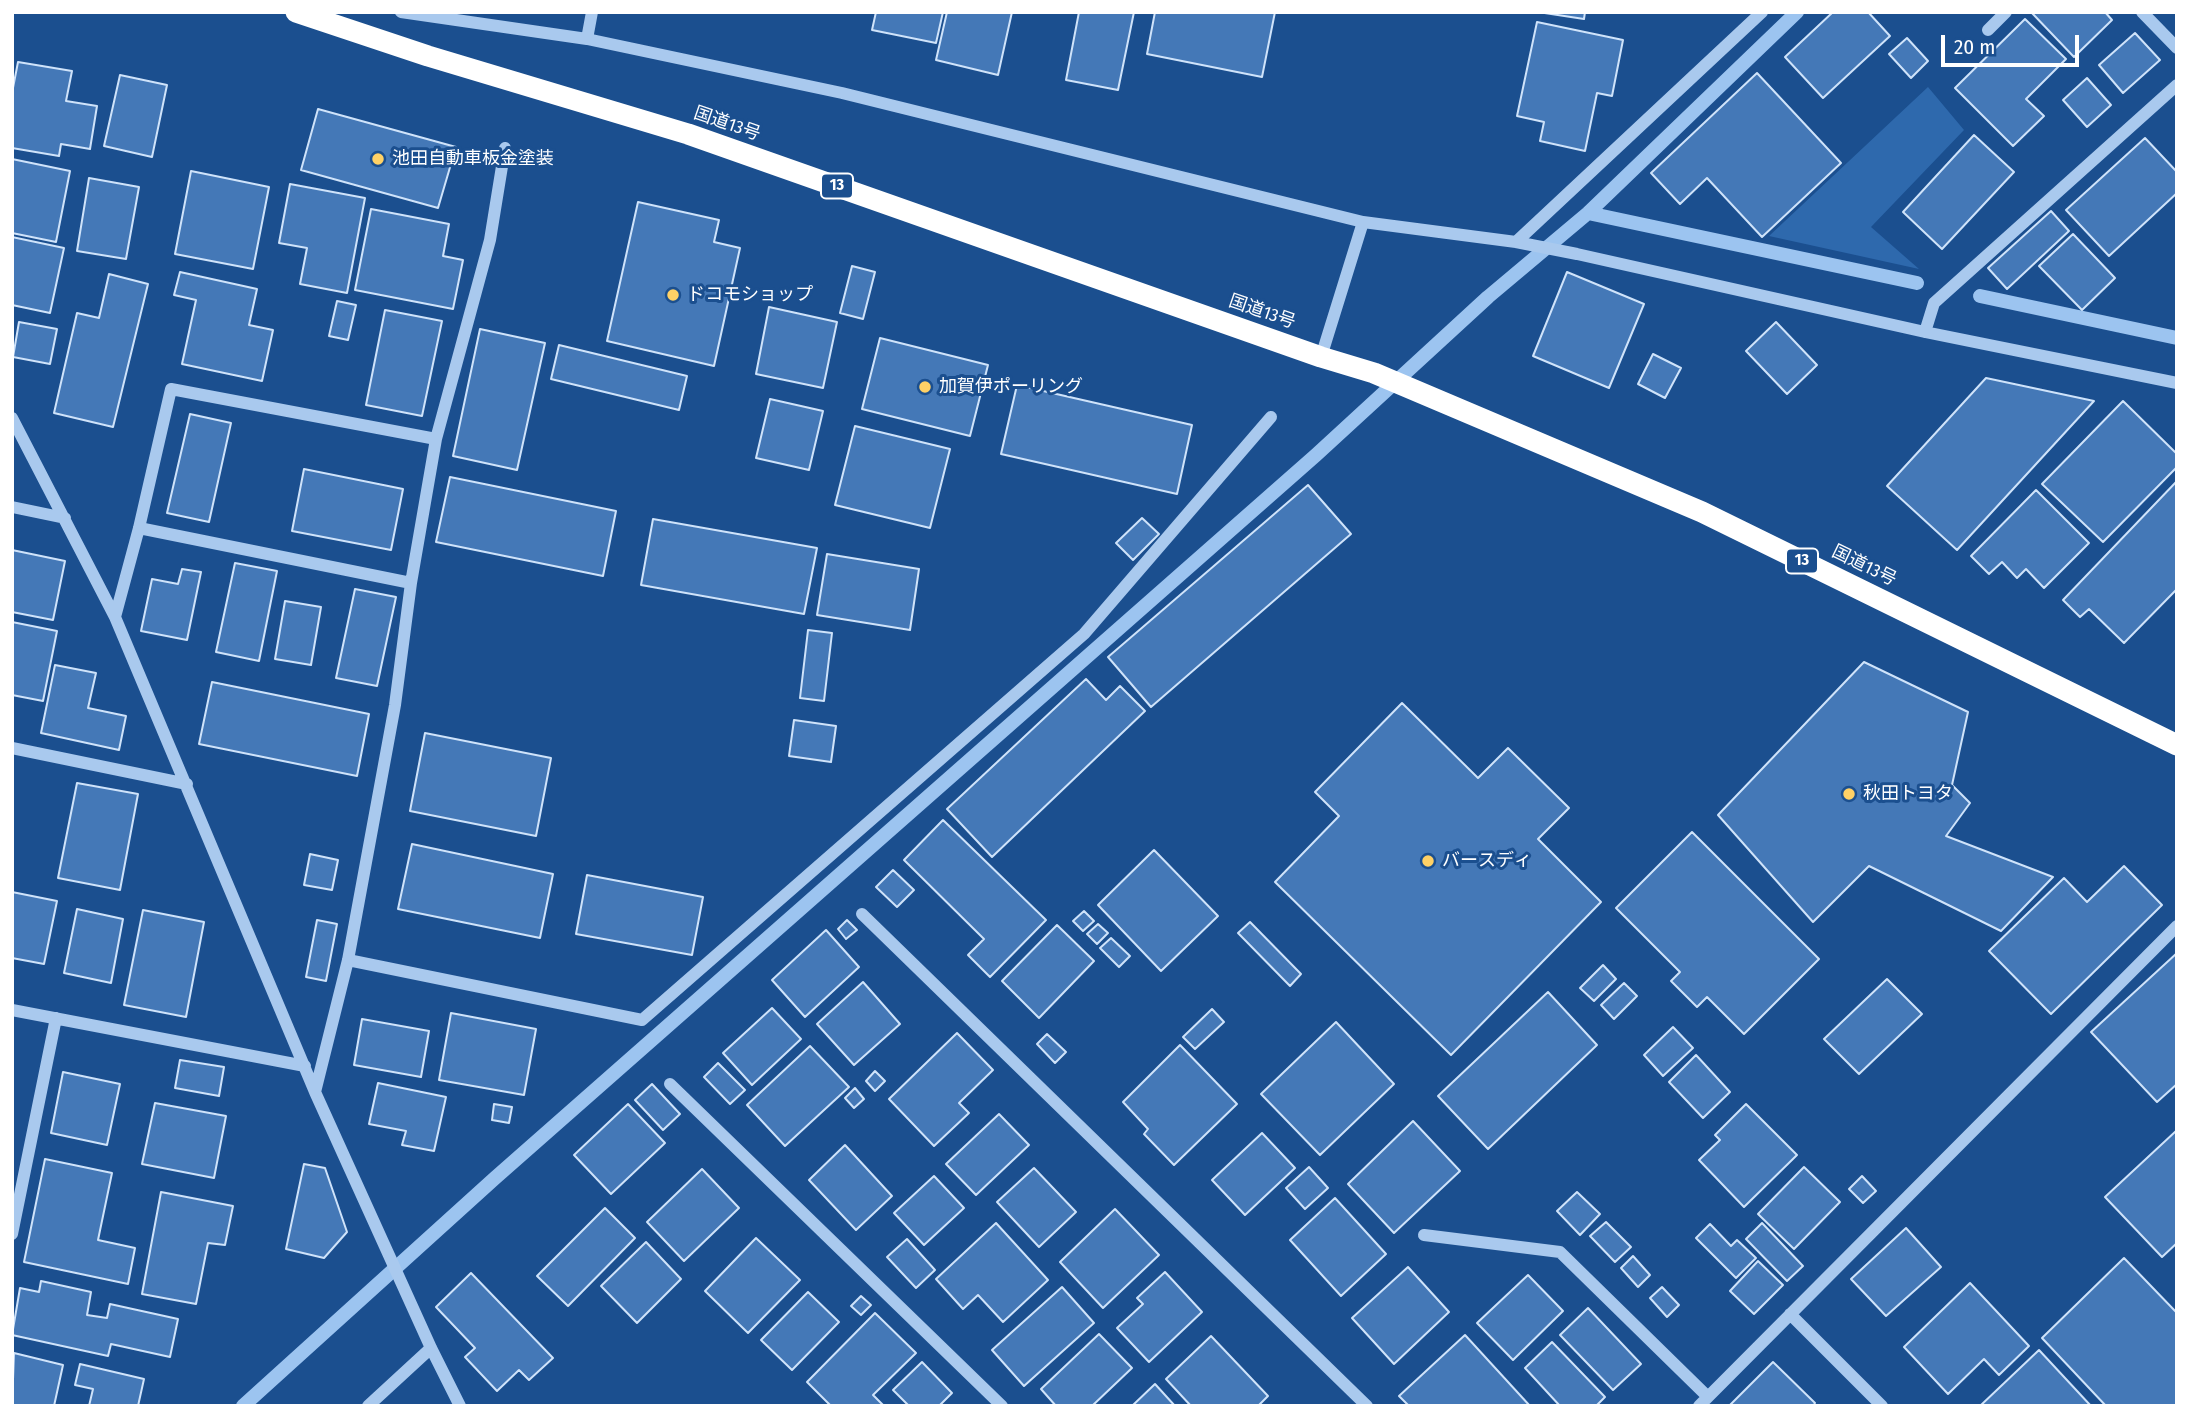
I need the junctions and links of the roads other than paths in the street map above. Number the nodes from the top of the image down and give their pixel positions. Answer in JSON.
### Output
{"nodes":[{"id":1,"x":296,"y":12,"type":"edge"},
{"id":2,"x":401,"y":12,"type":"edge"},
{"id":3,"x":592,"y":12,"type":"edge"},
{"id":4,"x":1762,"y":12,"type":"edge"},
{"id":5,"x":2006,"y":12,"type":"edge"},
{"id":6,"x":2142,"y":12,"type":"edge"},
{"id":7,"x":1988,"y":30,"type":"dead end"},
{"id":8,"x":587,"y":40,"type":"junction"},
{"id":9,"x":2177,"y":48,"type":"edge"},
{"id":10,"x":2177,"y":85,"type":"edge"},
{"id":11,"x":505,"y":148,"type":"dead end"},
{"id":12,"x":1363,"y":222,"type":"junction"},
{"id":13,"x":1516,"y":242,"type":"junction"},
{"id":14,"x":1925,"y":332,"type":"junction"},
{"id":15,"x":1321,"y":357,"type":"junction"},
{"id":16,"x":2177,"y":383,"type":"edge"},
{"id":17,"x":1271,"y":417,"type":"dead end"},
{"id":18,"x":12,"y":418,"type":"edge"},
{"id":19,"x":436,"y":439,"type":"junction"},
{"id":20,"x":12,"y":507,"type":"edge"},
{"id":21,"x":65,"y":518,"type":"junction"},
{"id":22,"x":139,"y":528,"type":"junction"},
{"id":23,"x":411,"y":583,"type":"junction"},
{"id":24,"x":115,"y":617,"type":"junction"},
{"id":25,"x":2177,"y":745,"type":"edge"},
{"id":26,"x":12,"y":748,"type":"edge"},
{"id":27,"x":187,"y":784,"type":"junction"},
{"id":28,"x":862,"y":914,"type":"dead end"},
{"id":29,"x":2177,"y":926,"type":"edge"},
{"id":30,"x":348,"y":960,"type":"junction"},
{"id":31,"x":12,"y":1010,"type":"edge"},
{"id":32,"x":56,"y":1018,"type":"junction"},
{"id":33,"x":304,"y":1066,"type":"junction"},
{"id":34,"x":670,"y":1084,"type":"dead end"},
{"id":35,"x":315,"y":1092,"type":"junction"},
{"id":36,"x":12,"y":1234,"type":"edge"},
{"id":37,"x":1424,"y":1234,"type":"dead end"},
{"id":38,"x":1790,"y":1314,"type":"junction"},
{"id":39,"x":431,"y":1348,"type":"junction"},
{"id":40,"x":1703,"y":1401,"type":"edge"},
{"id":41,"x":368,"y":1406,"type":"edge"},
{"id":42,"x":460,"y":1406,"type":"edge"},
{"id":43,"x":1002,"y":1406,"type":"edge"},
{"id":44,"x":1367,"y":1406,"type":"edge"},
{"id":45,"x":1882,"y":1406,"type":"edge"}],
"edges":[{"from":1,"to":15,"type":"highway","name":"国道13号","number":"13"},
{"from":2,"to":8,"type":"street"},
{"from":3,"to":8,"type":"street"},
{"from":4,"to":13,"type":"street"},
{"from":5,"to":7,"type":"street"},
{"from":6,"to":9,"type":"street"},
{"from":8,"to":12,"type":"street"},
{"from":10,"to":14,"type":"street"},
{"from":11,"to":19,"type":"street"},
{"from":12,"to":13,"type":"street"},
{"from":12,"to":15,"type":"street"},
{"from":13,"to":14,"type":"street"},
{"from":14,"to":16,"type":"street"},
{"from":15,"to":25,"type":"highway","name":"国道13号","number":"13"},
{"from":17,"to":30,"type":"street"},
{"from":18,"to":21,"type":"street"},
{"from":19,"to":22,"type":"street"},
{"from":19,"to":23,"type":"street"},
{"from":20,"to":21,"type":"street"},
{"from":21,"to":24,"type":"street"},
{"from":22,"to":23,"type":"street"},
{"from":22,"to":24,"type":"street"},
{"from":23,"to":30,"type":"street"},
{"from":24,"to":27,"type":"street"},
{"from":26,"to":27,"type":"street"},
{"from":27,"to":33,"type":"street"},
{"from":28,"to":44,"type":"street"},
{"from":29,"to":38,"type":"street"},
{"from":30,"to":35,"type":"street"},
{"from":31,"to":32,"type":"street"},
{"from":32,"to":33,"type":"street"},
{"from":32,"to":36,"type":"street"},
{"from":33,"to":35,"type":"street"},
{"from":34,"to":43,"type":"street"},
{"from":35,"to":39,"type":"street"},
{"from":37,"to":40,"type":"street"},
{"from":38,"to":40,"type":"street"},
{"from":38,"to":45,"type":"street"},
{"from":39,"to":41,"type":"street"},
{"from":39,"to":42,"type":"street"}]}
